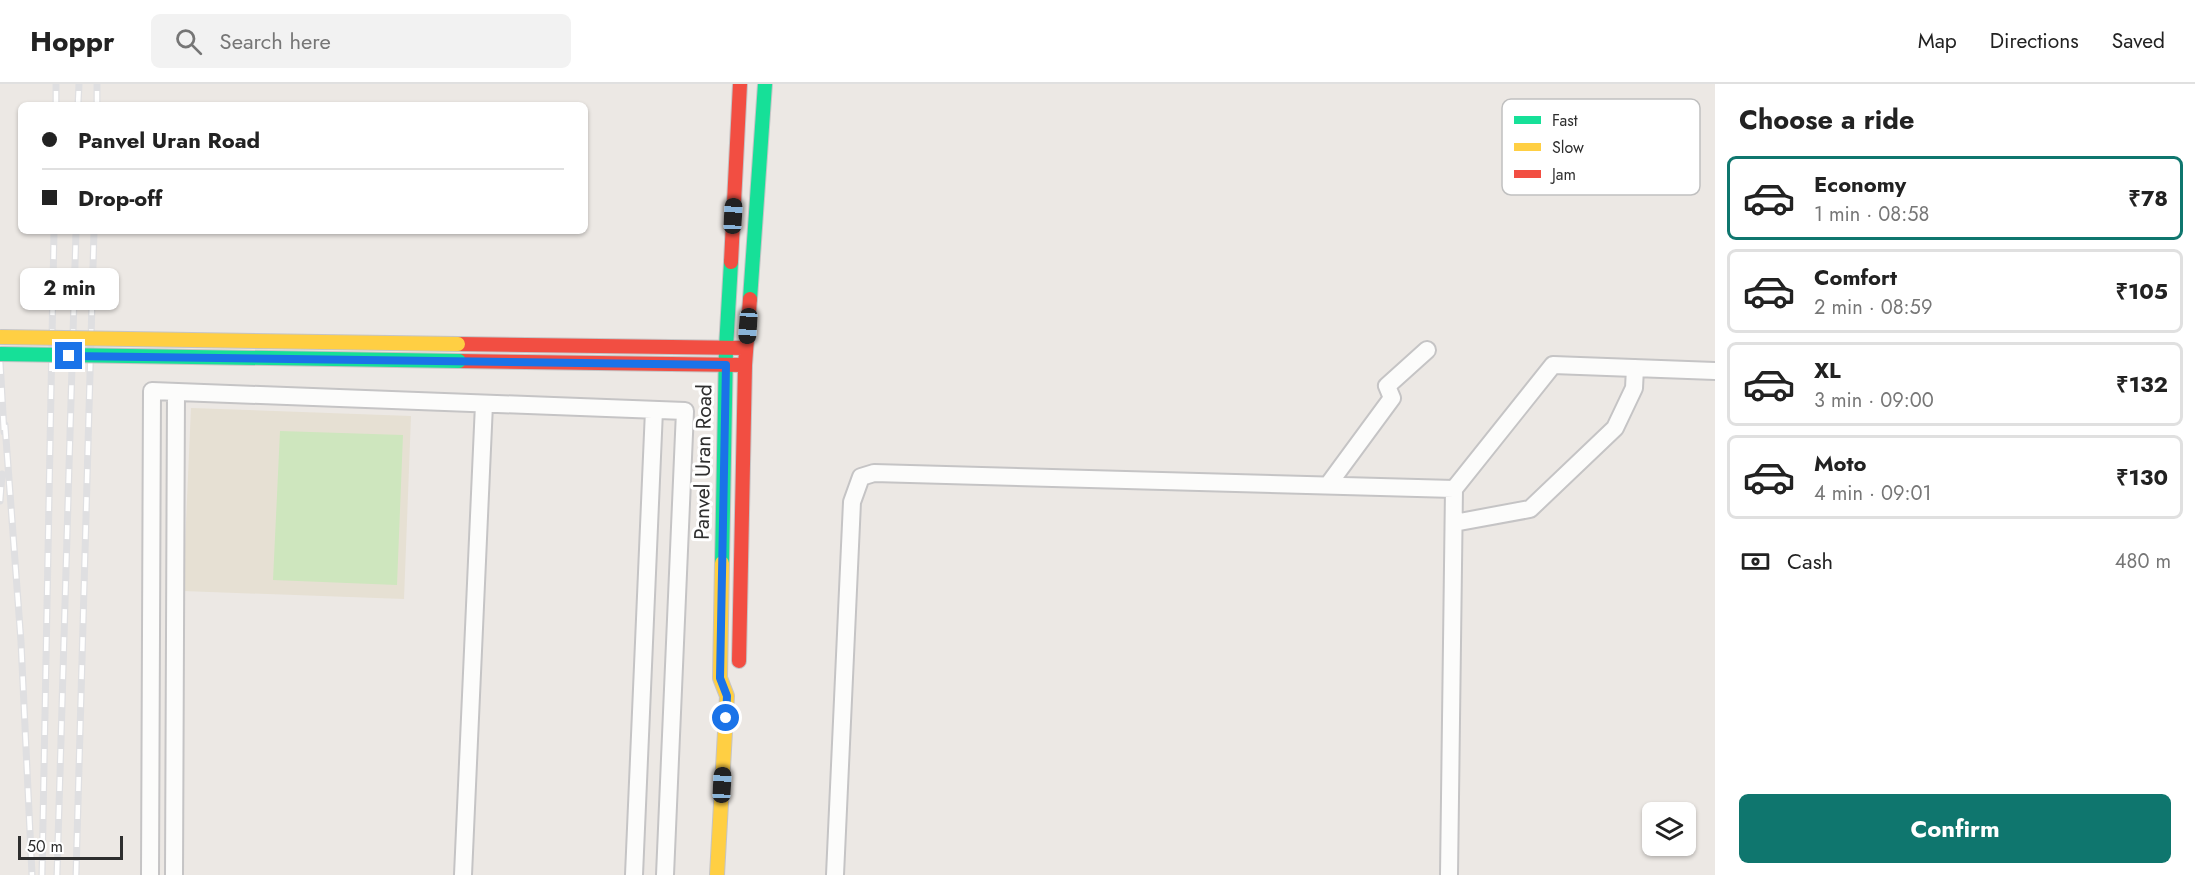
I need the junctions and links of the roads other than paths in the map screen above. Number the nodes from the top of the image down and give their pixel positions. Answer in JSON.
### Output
{"nodes":[{"id":1,"x":740,"y":84,"type":"edge"},
{"id":2,"x":765,"y":84,"type":"edge"},
{"id":3,"x":0,"y":337,"type":"edge"},
{"id":4,"x":726,"y":348,"type":"junction"},
{"id":5,"x":746,"y":348,"type":"junction"},
{"id":6,"x":1427,"y":350,"type":"dead end"},
{"id":7,"x":0,"y":354,"type":"edge"},
{"id":8,"x":726,"y":365,"type":"junction"},
{"id":9,"x":745,"y":365,"type":"junction"},
{"id":10,"x":1635,"y":368,"type":"junction"},
{"id":11,"x":1715,"y":371,"type":"edge"},
{"id":12,"x":176,"y":392,"type":"junction"},
{"id":13,"x":484,"y":404,"type":"junction"},
{"id":14,"x":654,"y":410,"type":"junction"},
{"id":15,"x":1328,"y":485,"type":"junction"},
{"id":16,"x":1454,"y":489,"type":"junction"},
{"id":17,"x":1454,"y":523,"type":"junction"},
{"id":18,"x":727,"y":696,"type":"junction"},
{"id":19,"x":150,"y":875,"type":"edge"},
{"id":20,"x":174,"y":875,"type":"edge"},
{"id":21,"x":463,"y":875,"type":"edge"},
{"id":22,"x":634,"y":875,"type":"edge"},
{"id":23,"x":665,"y":875,"type":"edge"},
{"id":24,"x":717,"y":875,"type":"edge"},
{"id":25,"x":835,"y":875,"type":"edge"},
{"id":26,"x":1449,"y":875,"type":"edge"}],
"edges":[{"from":1,"to":4,"type":"main road","name":"Panvel Uran Road"},
{"from":2,"to":5,"type":"main road","name":"Panvel Uran Road"},
{"from":3,"to":4,"type":"main road","bridge":true},
{"from":4,"to":5,"type":"main road"},
{"from":4,"to":8,"type":"main road","name":"Panvel Uran Road"},
{"from":5,"to":9,"type":"main road","name":"Panvel Uran Road"},
{"from":6,"to":15,"type":"street"},
{"from":7,"to":8,"type":"main road","bridge":true},
{"from":8,"to":9,"type":"main road"},
{"from":8,"to":18,"type":"main road","name":"Panvel Uran Road"},
{"from":9,"to":18,"type":"main road","name":"Panvel Uran Road"},
{"from":10,"to":11,"type":"street"},
{"from":10,"to":16,"type":"street"},
{"from":10,"to":17,"type":"street"},
{"from":12,"to":13,"type":"street"},
{"from":12,"to":19,"type":"street"},
{"from":12,"to":20,"type":"street"},
{"from":13,"to":14,"type":"street"},
{"from":13,"to":21,"type":"street"},
{"from":14,"to":22,"type":"street"},
{"from":14,"to":23,"type":"street"},
{"from":15,"to":16,"type":"street"},
{"from":15,"to":25,"type":"street"},
{"from":16,"to":17,"type":"street"},
{"from":17,"to":26,"type":"street"},
{"from":18,"to":24,"type":"main road","name":"Panvel Uran Road"}]}
